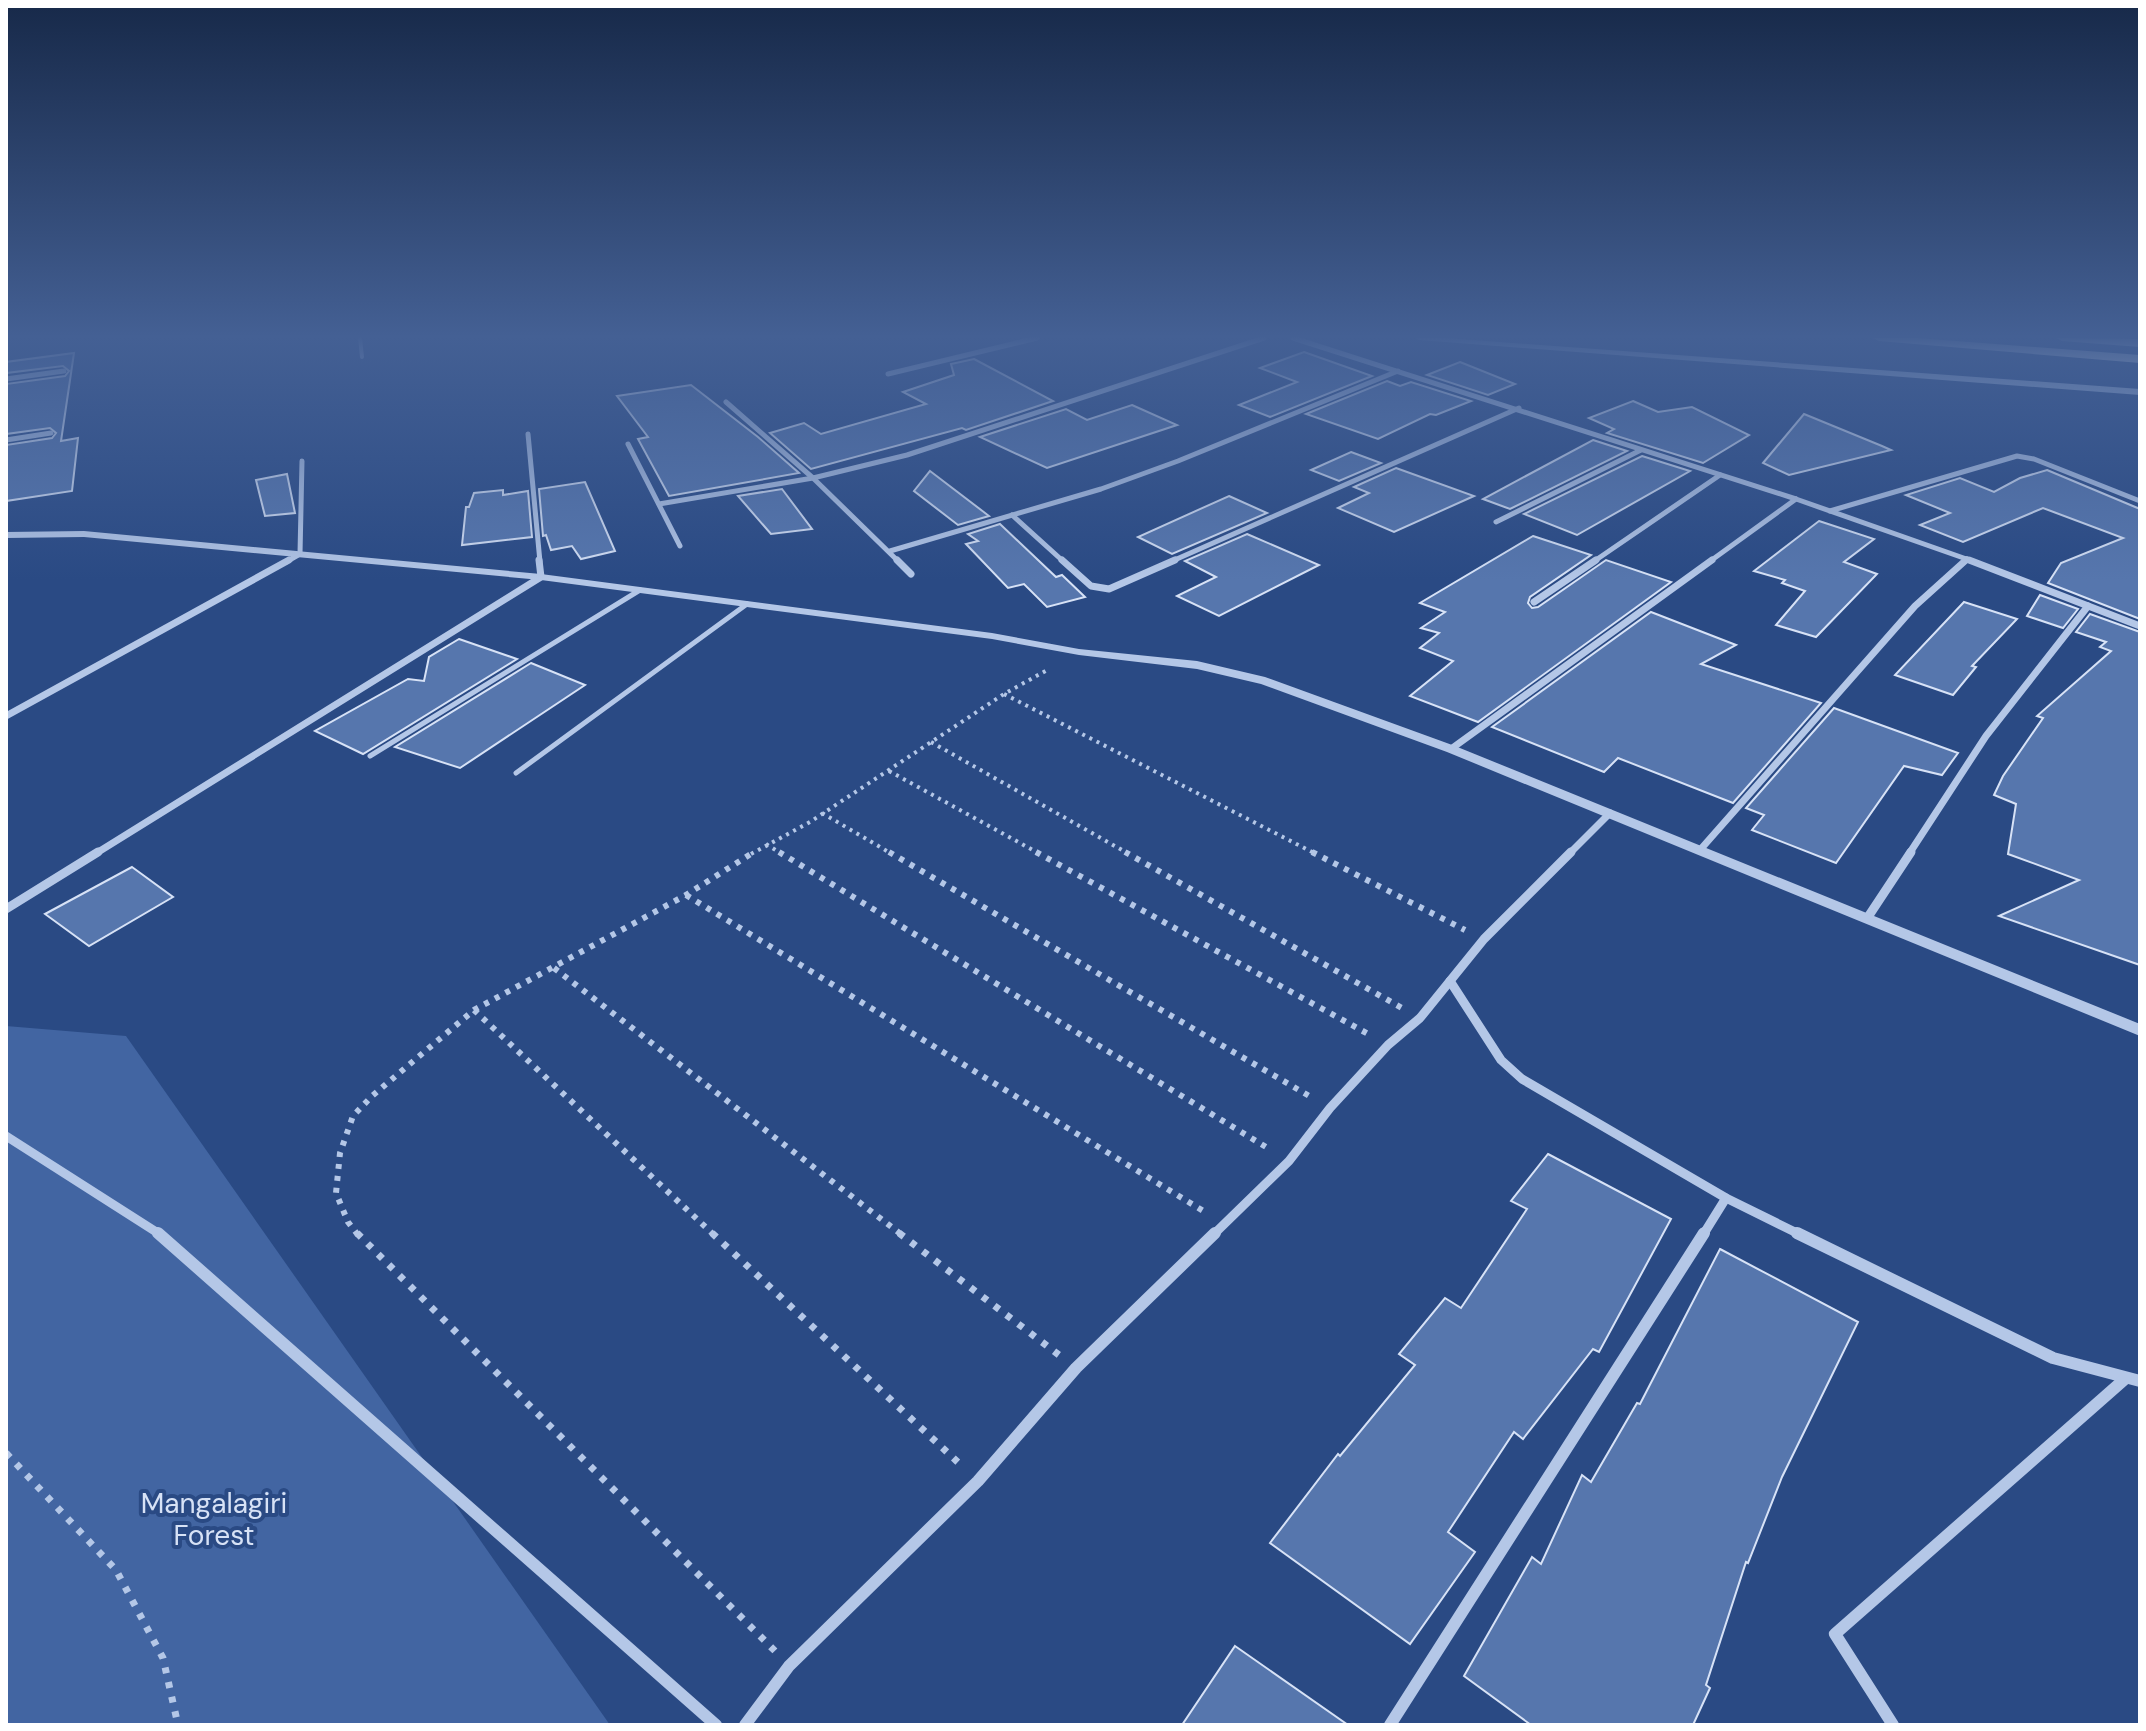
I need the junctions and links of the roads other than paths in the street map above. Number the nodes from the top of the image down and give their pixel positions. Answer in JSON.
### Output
{"nodes":[{"id":1,"x":745,"y":419,"type":"edge"},
{"id":2,"x":1018,"y":419,"type":"edge"},
{"id":3,"x":1282,"y":419,"type":"edge"},
{"id":4,"x":1495,"y":419,"type":"edge"},
{"id":5,"x":1551,"y":419,"type":"edge"},
{"id":6,"x":51,"y":433,"type":"dead end"},
{"id":7,"x":528,"y":434,"type":"dead end"},
{"id":8,"x":6,"y":440,"type":"edge"},
{"id":9,"x":628,"y":444,"type":"dead end"},
{"id":10,"x":1642,"y":450,"type":"junction"},
{"id":11,"x":302,"y":461,"type":"dead end"},
{"id":12,"x":1720,"y":475,"type":"junction"},
{"id":13,"x":813,"y":478,"type":"junction"},
{"id":14,"x":1796,"y":499,"type":"junction"},
{"id":15,"x":2140,"y":501,"type":"edge"},
{"id":16,"x":659,"y":504,"type":"junction"},
{"id":17,"x":1830,"y":511,"type":"junction"},
{"id":18,"x":1012,"y":515,"type":"junction"},
{"id":19,"x":1496,"y":522,"type":"dead end"},
{"id":20,"x":6,"y":535,"type":"edge"},
{"id":21,"x":680,"y":546,"type":"dead end"},
{"id":22,"x":890,"y":551,"type":"junction"},
{"id":23,"x":300,"y":554,"type":"junction"},
{"id":24,"x":1967,"y":559,"type":"junction"},
{"id":25,"x":911,"y":574,"type":"dead end"},
{"id":26,"x":541,"y":577,"type":"junction"},
{"id":27,"x":640,"y":590,"type":"junction"},
{"id":28,"x":1534,"y":602,"type":"dead end"},
{"id":29,"x":747,"y":604,"type":"junction"},
{"id":30,"x":2088,"y":606,"type":"junction"},
{"id":31,"x":2140,"y":626,"type":"edge"},
{"id":32,"x":6,"y":716,"type":"edge"},
{"id":33,"x":1451,"y":749,"type":"junction"},
{"id":34,"x":370,"y":756,"type":"dead end"},
{"id":35,"x":516,"y":773,"type":"dead end"},
{"id":36,"x":1610,"y":813,"type":"junction"},
{"id":37,"x":1700,"y":850,"type":"junction"},
{"id":38,"x":6,"y":909,"type":"edge"},
{"id":39,"x":1868,"y":917,"type":"junction"},
{"id":40,"x":1450,"y":981,"type":"junction"},
{"id":41,"x":2140,"y":1030,"type":"edge"},
{"id":42,"x":6,"y":1136,"type":"edge"},
{"id":43,"x":1726,"y":1198,"type":"junction"},
{"id":44,"x":2126,"y":1378,"type":"junction"},
{"id":45,"x":2140,"y":1381,"type":"edge"},
{"id":46,"x":716,"y":1725,"type":"edge"},
{"id":47,"x":745,"y":1725,"type":"edge"},
{"id":48,"x":1390,"y":1725,"type":"edge"},
{"id":49,"x":1893,"y":1725,"type":"edge"}],
"edges":[{"from":1,"to":13,"type":"street"},
{"from":2,"to":13,"type":"street"},
{"from":3,"to":18,"type":"street"},
{"from":4,"to":18,"type":"street"},
{"from":5,"to":10,"type":"street"},
{"from":6,"to":8,"type":"street"},
{"from":7,"to":26,"type":"street"},
{"from":9,"to":16,"type":"street"},
{"from":10,"to":12,"type":"street"},
{"from":10,"to":19,"type":"street"},
{"from":11,"to":23,"type":"street"},
{"from":12,"to":14,"type":"street"},
{"from":12,"to":28,"type":"street"},
{"from":13,"to":16,"type":"street"},
{"from":13,"to":22,"type":"street"},
{"from":14,"to":17,"type":"street"},
{"from":14,"to":33,"type":"street"},
{"from":15,"to":17,"type":"street"},
{"from":16,"to":21,"type":"street"},
{"from":17,"to":24,"type":"street"},
{"from":18,"to":22,"type":"street"},
{"from":20,"to":23,"type":"street"},
{"from":22,"to":25,"type":"street"},
{"from":23,"to":26,"type":"street"},
{"from":23,"to":32,"type":"street"},
{"from":24,"to":30,"type":"street"},
{"from":24,"to":37,"type":"street"},
{"from":26,"to":27,"type":"street"},
{"from":26,"to":38,"type":"street"},
{"from":27,"to":29,"type":"street"},
{"from":27,"to":34,"type":"lane"},
{"from":29,"to":33,"type":"street"},
{"from":29,"to":35,"type":"lane"},
{"from":30,"to":31,"type":"street"},
{"from":30,"to":39,"type":"street"},
{"from":33,"to":36,"type":"street"},
{"from":36,"to":37,"type":"street"},
{"from":36,"to":40,"type":"street"},
{"from":37,"to":39,"type":"street"},
{"from":39,"to":41,"type":"street"},
{"from":40,"to":43,"type":"street"},
{"from":40,"to":47,"type":"street"},
{"from":42,"to":46,"type":"street"},
{"from":43,"to":44,"type":"street"},
{"from":43,"to":48,"type":"street"},
{"from":44,"to":45,"type":"street"},
{"from":44,"to":49,"type":"street"}]}
